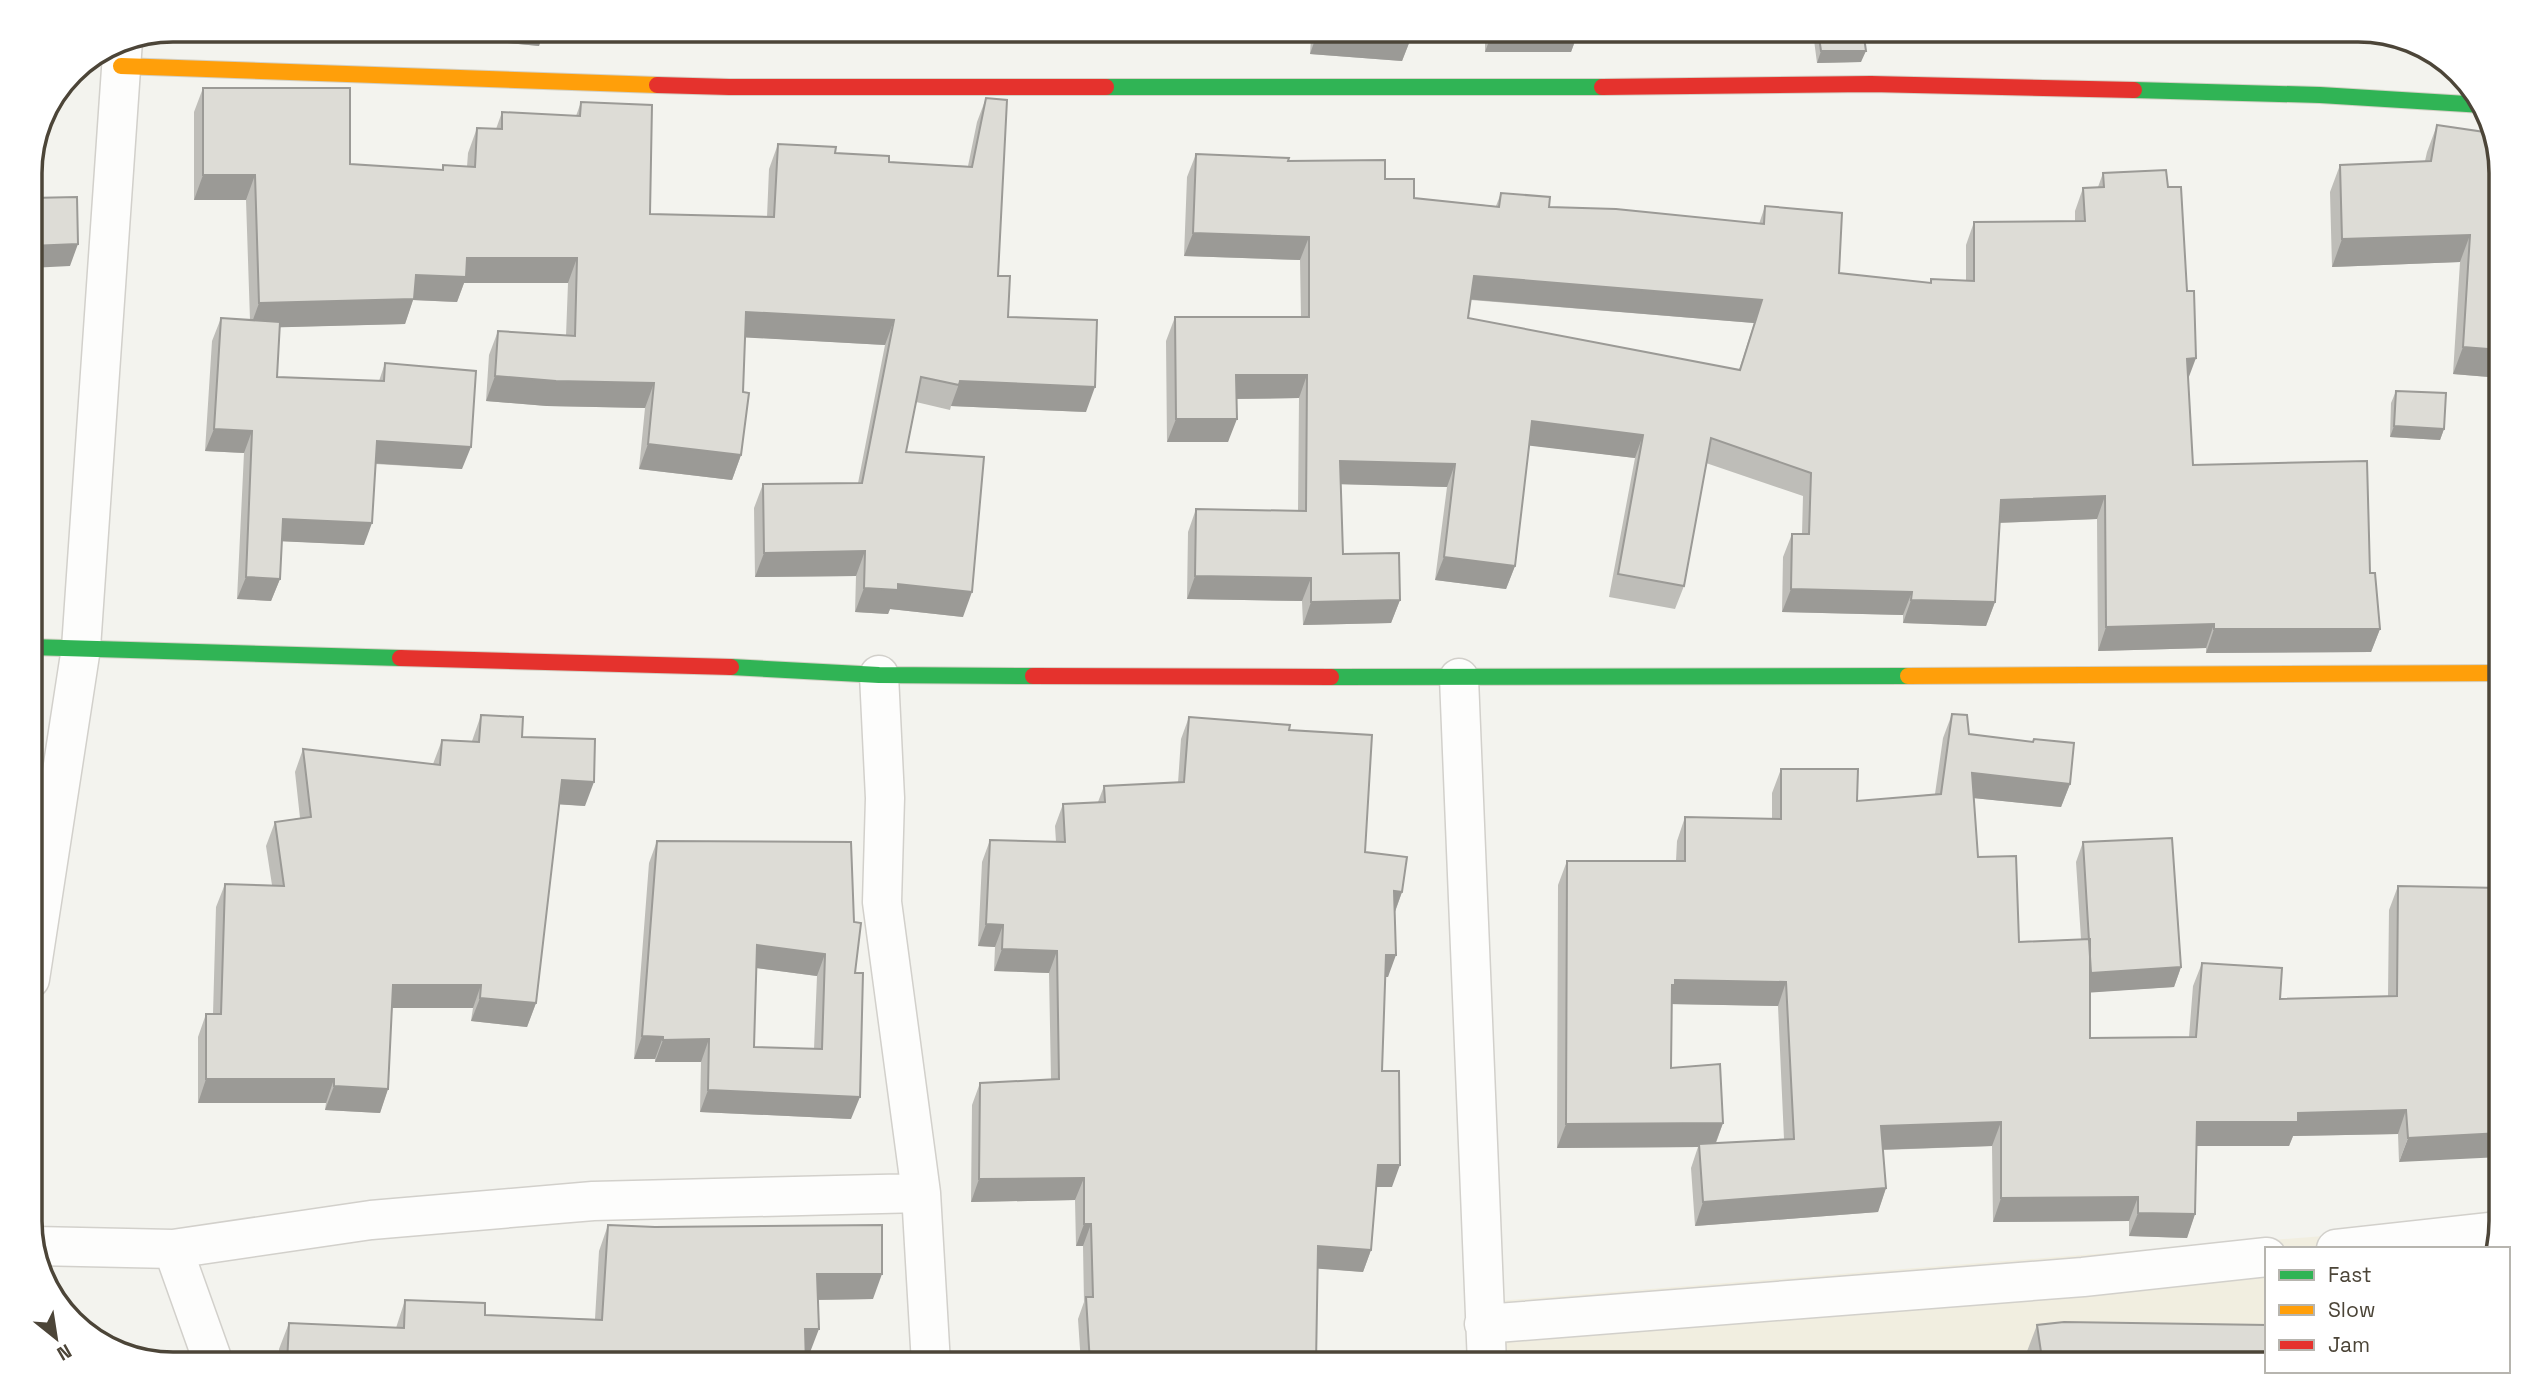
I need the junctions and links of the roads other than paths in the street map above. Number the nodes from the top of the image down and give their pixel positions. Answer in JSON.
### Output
{"nodes":[{"id":1,"x":122,"y":53,"type":"edge"},
{"id":2,"x":2469,"y":104,"type":"edge"},
{"id":3,"x":42,"y":647,"type":"edge"},
{"id":4,"x":81,"y":648,"type":"junction"},
{"id":5,"x":2489,"y":673,"type":"edge"},
{"id":6,"x":879,"y":675,"type":"junction"},
{"id":7,"x":1459,"y":678,"type":"junction"},
{"id":8,"x":42,"y":901,"type":"edge"},
{"id":9,"x":921,"y":1193,"type":"junction"},
{"id":10,"x":2488,"y":1232,"type":"edge"},
{"id":11,"x":45,"y":1246,"type":"edge"},
{"id":12,"x":2354,"y":1247,"type":"edge"},
{"id":13,"x":173,"y":1249,"type":"junction"},
{"id":14,"x":2265,"y":1257,"type":"edge"},
{"id":15,"x":1484,"y":1324,"type":"junction"},
{"id":16,"x":210,"y":1352,"type":"edge"},
{"id":17,"x":929,"y":1352,"type":"edge"},
{"id":18,"x":1486,"y":1352,"type":"edge"}],
"edges":[{"from":1,"to":2,"type":"street"},
{"from":1,"to":4,"type":"street"},
{"from":3,"to":4,"type":"street"},
{"from":4,"to":6,"type":"street"},
{"from":4,"to":8,"type":"street"},
{"from":5,"to":7,"type":"street"},
{"from":6,"to":7,"type":"street"},
{"from":6,"to":9,"type":"street"},
{"from":7,"to":15,"type":"street"},
{"from":9,"to":13,"type":"street"},
{"from":9,"to":17,"type":"street"},
{"from":10,"to":12,"type":"street"},
{"from":11,"to":13,"type":"street"},
{"from":13,"to":16,"type":"street"},
{"from":14,"to":15,"type":"street"},
{"from":15,"to":18,"type":"street"}]}
